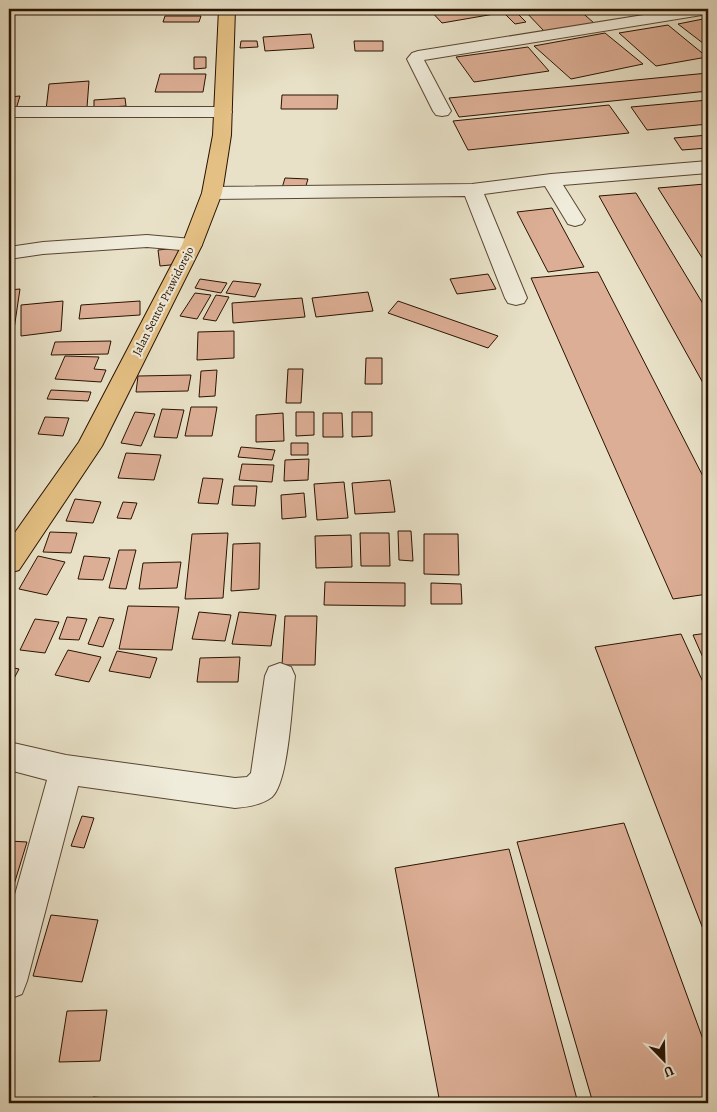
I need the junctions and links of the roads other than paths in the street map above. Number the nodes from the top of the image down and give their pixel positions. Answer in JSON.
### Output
{"nodes":[{"id":1,"x":227,"y":9,"type":"edge"},
{"id":2,"x":708,"y":9,"type":"edge"},
{"id":3,"x":442,"y":111,"type":"dead end"},
{"id":4,"x":9,"y":112,"type":"edge"},
{"id":5,"x":222,"y":112,"type":"junction"},
{"id":6,"x":708,"y":167,"type":"edge"},
{"id":7,"x":552,"y":180,"type":"junction"},
{"id":8,"x":472,"y":190,"type":"junction"},
{"id":9,"x":212,"y":193,"type":"junction"},
{"id":10,"x":575,"y":220,"type":"dead end"},
{"id":11,"x":192,"y":245,"type":"junction"},
{"id":12,"x":9,"y":253,"type":"edge"},
{"id":13,"x":516,"y":298,"type":"dead end"},
{"id":14,"x":9,"y":562,"type":"edge"},
{"id":15,"x":280,"y":676,"type":"dead end"},
{"id":16,"x":9,"y":756,"type":"edge"},
{"id":17,"x":66,"y":770,"type":"junction"},
{"id":18,"x":9,"y":981,"type":"edge"}],
"edges":[{"from":1,"to":5,"type":"main road","name":"Jalan Sentot Prawidorejo"},
{"from":2,"to":3,"type":"street"},
{"from":4,"to":5,"type":"street"},
{"from":5,"to":9,"type":"main road","name":"Jalan Sentot Prawidorejo"},
{"from":6,"to":7,"type":"street"},
{"from":7,"to":8,"type":"street"},
{"from":7,"to":10,"type":"street"},
{"from":8,"to":9,"type":"street"},
{"from":8,"to":13,"type":"street"},
{"from":9,"to":11,"type":"main road","name":"Jalan Sentot Prawidorejo"},
{"from":11,"to":12,"type":"street"},
{"from":11,"to":14,"type":"main road","name":"Jalan Sentot Prawidorejo"},
{"from":15,"to":17,"type":"street"},
{"from":16,"to":17,"type":"street"},
{"from":17,"to":18,"type":"street"}]}
